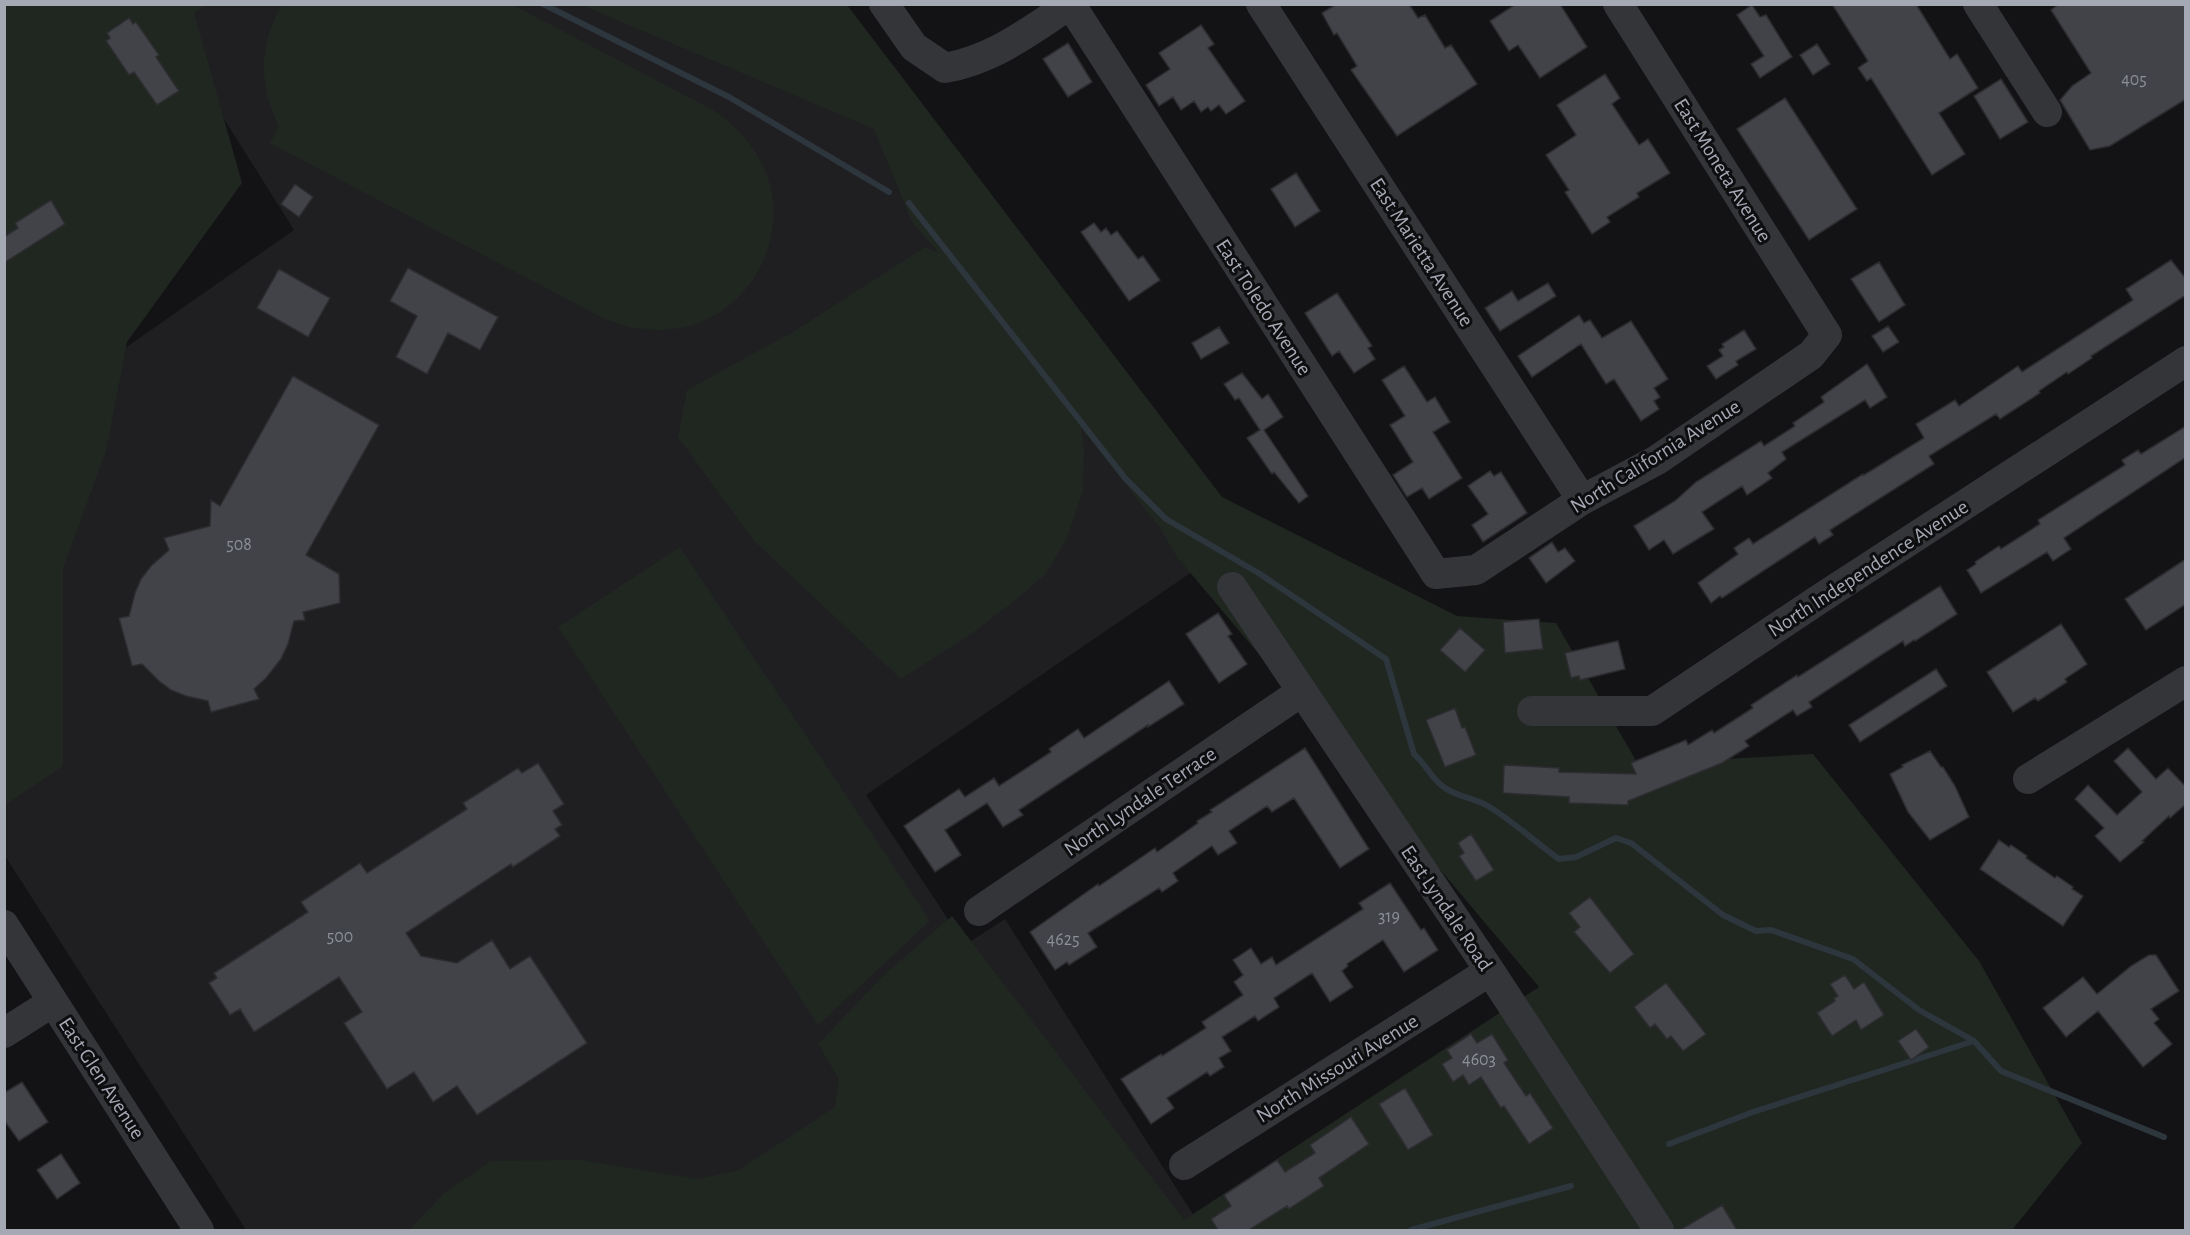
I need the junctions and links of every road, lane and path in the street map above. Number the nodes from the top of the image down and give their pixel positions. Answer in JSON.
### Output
{"nodes":[{"id":1,"x":884,"y":4,"type":"edge"},
{"id":2,"x":1261,"y":4,"type":"edge"},
{"id":3,"x":1618,"y":4,"type":"edge"},
{"id":4,"x":1978,"y":4,"type":"edge"},
{"id":5,"x":1071,"y":5,"type":"edge"},
{"id":6,"x":2047,"y":112,"type":"dead end"},
{"id":7,"x":1827,"y":334,"type":"joint"},
{"id":8,"x":2186,"y":362,"type":"edge"},
{"id":9,"x":1582,"y":500,"type":"junction"},
{"id":10,"x":1476,"y":570,"type":"joint"},
{"id":11,"x":1232,"y":587,"type":"dead end"},
{"id":12,"x":2186,"y":681,"type":"edge"},
{"id":13,"x":1301,"y":692,"type":"junction"},
{"id":14,"x":1532,"y":711,"type":"dead end"},
{"id":15,"x":2028,"y":779,"type":"dead end"},
{"id":16,"x":979,"y":911,"type":"dead end"},
{"id":17,"x":4,"y":925,"type":"edge"},
{"id":18,"x":1490,"y":972,"type":"junction"},
{"id":19,"x":53,"y":1002,"type":"junction"},
{"id":20,"x":4,"y":1033,"type":"edge"},
{"id":21,"x":1184,"y":1166,"type":"dead end"},
{"id":22,"x":199,"y":1230,"type":"edge"},
{"id":23,"x":1659,"y":1230,"type":"edge"}],
"edges":[{"from":1,"to":5,"type":"street"},
{"from":2,"to":9,"type":"street","name":"East Marietta Avenue"},
{"from":3,"to":7,"type":"street","name":"East Moneta Avenue"},
{"from":4,"to":6,"type":"street"},
{"from":5,"to":10,"type":"street","name":"East Toledo Avenue"},
{"from":7,"to":9,"type":"street","name":"North California Avenue"},
{"from":8,"to":14,"type":"street","name":"North Independence Avenue"},
{"from":9,"to":10,"type":"street","name":"North California Avenue"},
{"from":11,"to":13,"type":"street","name":"East Lyndale Road"},
{"from":12,"to":15,"type":"street"},
{"from":13,"to":16,"type":"street","name":"North Lyndale Terrace"},
{"from":13,"to":18,"type":"street","name":"East Lyndale Road"},
{"from":17,"to":19,"type":"street","name":"East Glen Avenue"},
{"from":18,"to":21,"type":"street","name":"North Missouri Avenue"},
{"from":18,"to":23,"type":"street","name":"East Lyndale Road"},
{"from":19,"to":20,"type":"street"},
{"from":19,"to":22,"type":"street","name":"East Glen Avenue"}]}
